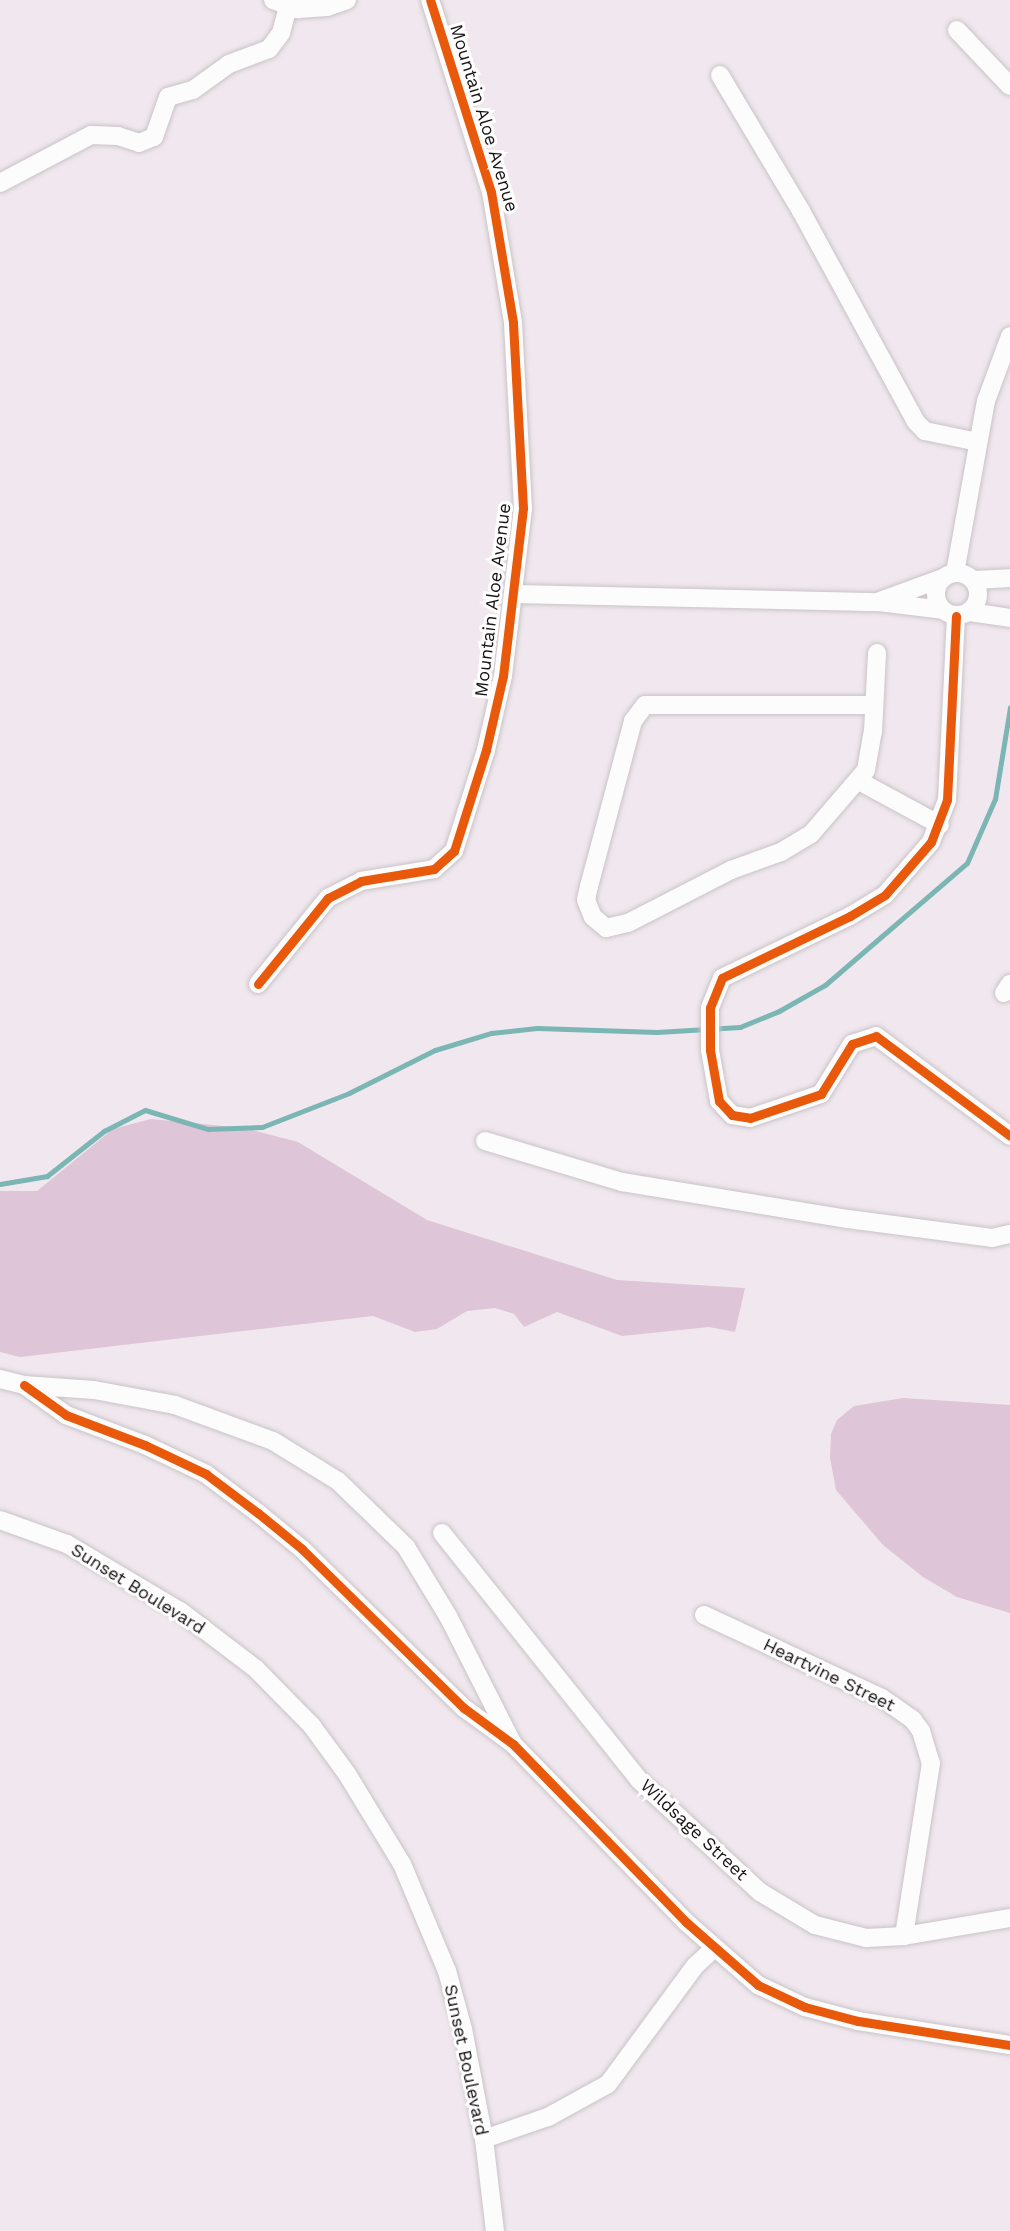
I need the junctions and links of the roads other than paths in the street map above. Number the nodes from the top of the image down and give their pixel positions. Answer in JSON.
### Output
{"nodes":[{"id":1,"x":347,"y":0,"type":"edge"},
{"id":2,"x":430,"y":0,"type":"edge"},
{"id":3,"x":280,"y":3,"type":"edge"},
{"id":4,"x":957,"y":30,"type":"dead end"},
{"id":5,"x":720,"y":75,"type":"dead end"},
{"id":6,"x":1010,"y":86,"type":"edge"},
{"id":7,"x":0,"y":183,"type":"edge"},
{"id":8,"x":1010,"y":336,"type":"edge"},
{"id":9,"x":978,"y":442,"type":"junction"},
{"id":10,"x":949,"y":576,"type":"junction"},
{"id":11,"x":1010,"y":578,"type":"edge"},
{"id":12,"x":974,"y":580,"type":"junction"},
{"id":13,"x":514,"y":594,"type":"junction"},
{"id":14,"x":879,"y":602,"type":"junction"},
{"id":15,"x":956,"y":613,"type":"junction"},
{"id":16,"x":1010,"y":618,"type":"edge"},
{"id":17,"x":877,"y":653,"type":"dead end"},
{"id":18,"x":874,"y":705,"type":"junction"},
{"id":19,"x":860,"y":781,"type":"junction"},
{"id":20,"x":940,"y":825,"type":"junction"},
{"id":21,"x":258,"y":984,"type":"dead end"},
{"id":22,"x":1010,"y":1136,"type":"edge"},
{"id":23,"x":485,"y":1141,"type":"dead end"},
{"id":24,"x":1010,"y":1234,"type":"edge"},
{"id":25,"x":0,"y":1379,"type":"edge"},
{"id":26,"x":24,"y":1385,"type":"junction"},
{"id":27,"x":0,"y":1520,"type":"edge"},
{"id":28,"x":442,"y":1533,"type":"dead end"},
{"id":29,"x":704,"y":1615,"type":"dead end"},
{"id":30,"x":513,"y":1744,"type":"junction"},
{"id":31,"x":1010,"y":1918,"type":"edge"},
{"id":32,"x":904,"y":1936,"type":"junction"},
{"id":33,"x":714,"y":1948,"type":"junction"},
{"id":34,"x":1010,"y":2044,"type":"edge"},
{"id":35,"x":484,"y":2139,"type":"junction"},
{"id":36,"x":495,"y":2231,"type":"edge"}],
"edges":[{"from":1,"to":3,"type":"street"},
{"from":2,"to":13,"type":"street","name":"Mountain Aloe Avenue"},
{"from":3,"to":7,"type":"street"},
{"from":4,"to":6,"type":"street"},
{"from":5,"to":9,"type":"street"},
{"from":8,"to":9,"type":"street"},
{"from":9,"to":10,"type":"street"},
{"from":10,"to":12,"type":"street"},
{"from":10,"to":14,"type":"street"},
{"from":10,"to":15,"type":"street"},
{"from":11,"to":12,"type":"street"},
{"from":12,"to":15,"type":"street"},
{"from":13,"to":14,"type":"street"},
{"from":13,"to":21,"type":"street","name":"Mountain Aloe Avenue"},
{"from":14,"to":15,"type":"street"},
{"from":15,"to":16,"type":"street"},
{"from":15,"to":20,"type":"street"},
{"from":17,"to":18,"type":"street"},
{"from":18,"to":19,"type":"street"},
{"from":18,"to":19,"type":"street"},
{"from":19,"to":20,"type":"street"},
{"from":20,"to":22,"type":"street"},
{"from":23,"to":24,"type":"street"},
{"from":25,"to":26,"type":"street"},
{"from":26,"to":30,"type":"street"},
{"from":26,"to":30,"type":"street"},
{"from":27,"to":35,"type":"street","name":"Sunset Boulevard"},
{"from":28,"to":32,"type":"street","name":"Wildsage Street"},
{"from":29,"to":32,"type":"street","name":"Heartvine Street"},
{"from":30,"to":33,"type":"street"},
{"from":31,"to":32,"type":"street","name":"Wildsage Street"},
{"from":33,"to":34,"type":"street"},
{"from":33,"to":35,"type":"street"},
{"from":35,"to":36,"type":"street","name":"Sunset Boulevard"}]}
